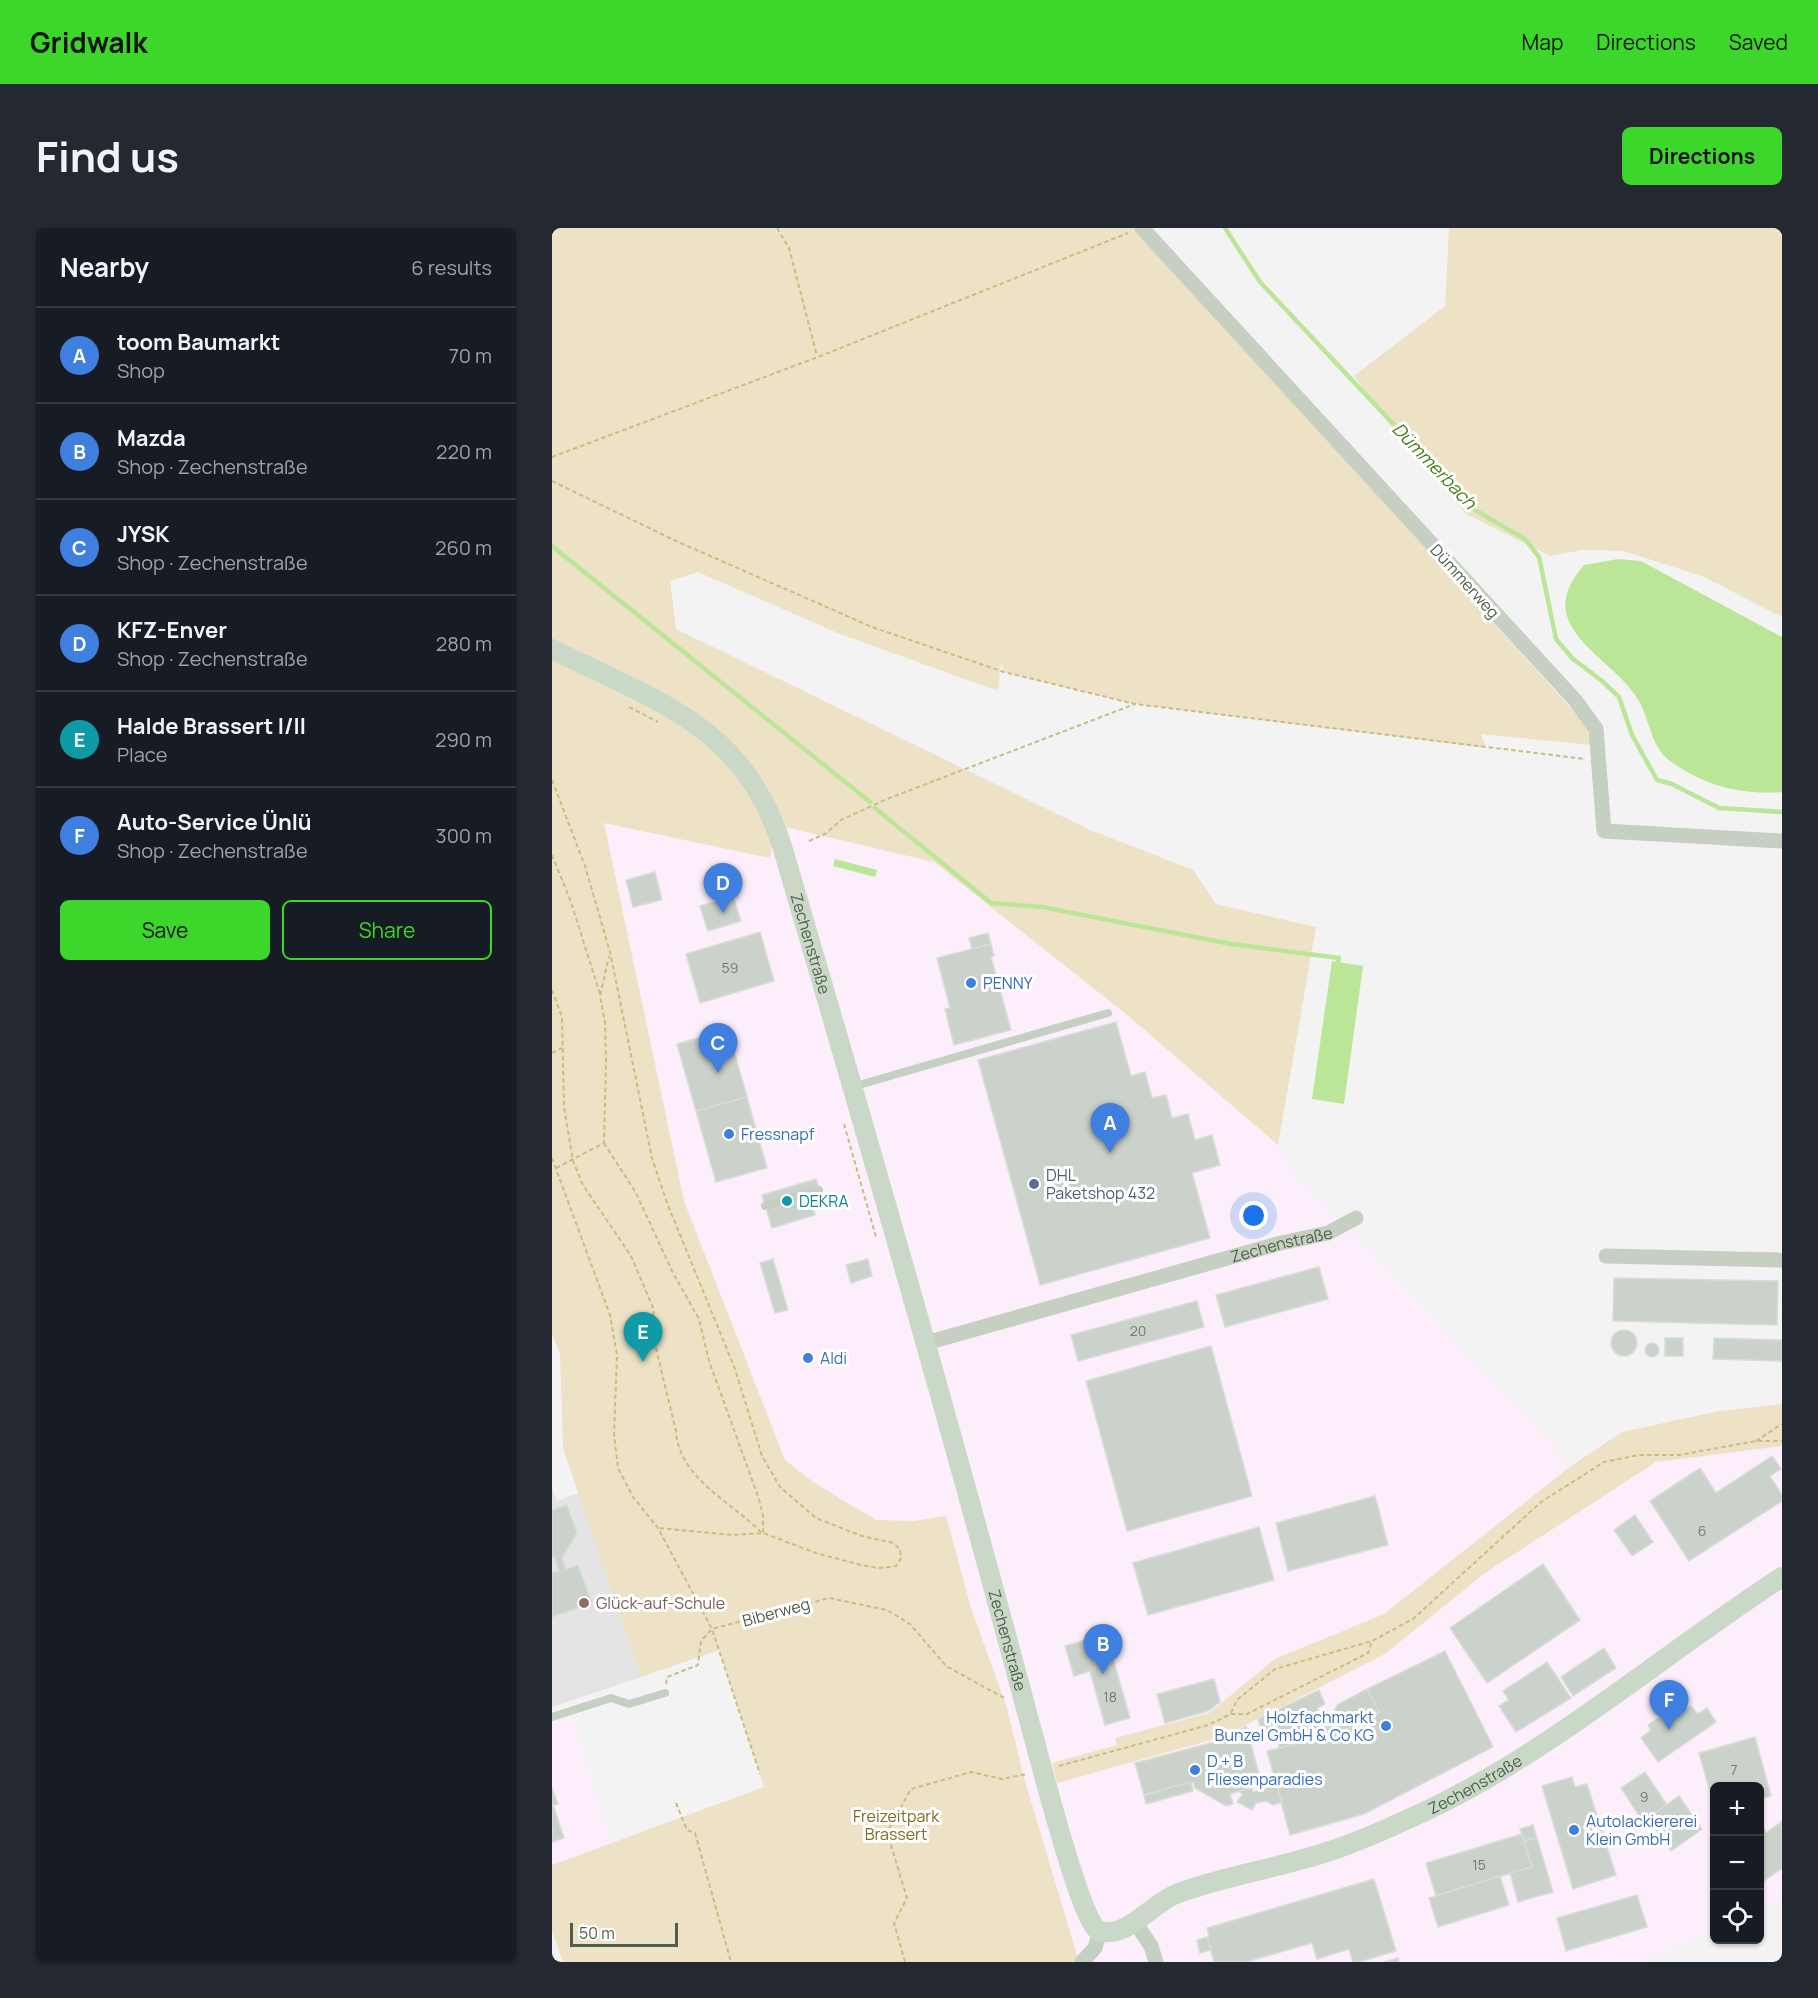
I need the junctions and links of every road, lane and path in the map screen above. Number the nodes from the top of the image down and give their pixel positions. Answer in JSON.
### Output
{"nodes":[{"id":1,"x":777,"y":228,"type":"edge"},
{"id":2,"x":1137,"y":230,"type":"edge"},
{"id":3,"x":818,"y":357,"type":"junction"},
{"id":4,"x":552,"y":457,"type":"edge"},
{"id":5,"x":552,"y":481,"type":"edge"},
{"id":6,"x":552,"y":649,"type":"edge"},
{"id":7,"x":624,"y":704,"type":"dead end"},
{"id":8,"x":1135,"y":704,"type":"junction"},
{"id":9,"x":666,"y":727,"type":"dead end"},
{"id":10,"x":1600,"y":761,"type":"junction"},
{"id":11,"x":552,"y":780,"type":"edge"},
{"id":12,"x":808,"y":841,"type":"dead end"},
{"id":13,"x":1782,"y":841,"type":"edge"},
{"id":14,"x":552,"y":855,"type":"edge"},
{"id":15,"x":609,"y":952,"type":"junction"},
{"id":16,"x":552,"y":990,"type":"edge"},
{"id":17,"x":600,"y":996,"type":"junction"},
{"id":18,"x":1108,"y":1013,"type":"dead end"},
{"id":19,"x":562,"y":1048,"type":"junction"},
{"id":20,"x":552,"y":1053,"type":"edge"},
{"id":21,"x":851,"y":1087,"type":"junction"},
{"id":22,"x":841,"y":1114,"type":"dead end"},
{"id":23,"x":603,"y":1143,"type":"junction"},
{"id":24,"x":552,"y":1158,"type":"edge"},
{"id":25,"x":573,"y":1161,"type":"junction"},
{"id":26,"x":556,"y":1168,"type":"junction"},
{"id":27,"x":819,"y":1190,"type":"dead end"},
{"id":28,"x":765,"y":1206,"type":"dead end"},
{"id":29,"x":1356,"y":1218,"type":"dead end"},
{"id":30,"x":878,"y":1243,"type":"dead end"},
{"id":31,"x":1606,"y":1256,"type":"dead end"},
{"id":32,"x":1782,"y":1260,"type":"edge"},
{"id":33,"x":926,"y":1343,"type":"junction"},
{"id":34,"x":1782,"y":1424,"type":"edge"},
{"id":35,"x":1756,"y":1441,"type":"junction"},
{"id":36,"x":1782,"y":1441,"type":"edge"},
{"id":37,"x":658,"y":1528,"type":"junction"},
{"id":38,"x":763,"y":1533,"type":"junction"},
{"id":39,"x":1782,"y":1577,"type":"edge"},
{"id":40,"x":712,"y":1629,"type":"junction"},
{"id":41,"x":1372,"y":1641,"type":"junction"},
{"id":42,"x":665,"y":1693,"type":"joint"},
{"id":43,"x":1008,"y":1700,"type":"dead end"},
{"id":44,"x":1231,"y":1714,"type":"junction"},
{"id":45,"x":552,"y":1717,"type":"edge"},
{"id":46,"x":1035,"y":1772,"type":"junction"},
{"id":47,"x":760,"y":1774,"type":"dead end"},
{"id":48,"x":676,"y":1803,"type":"dead end"},
{"id":49,"x":1135,"y":1922,"type":"junction"},
{"id":50,"x":1100,"y":1931,"type":"junction"},
{"id":51,"x":732,"y":1962,"type":"edge"},
{"id":52,"x":905,"y":1962,"type":"edge"},
{"id":53,"x":1082,"y":1962,"type":"edge"},
{"id":54,"x":1156,"y":1962,"type":"edge"}],
"edges":[{"from":1,"to":3,"type":"path"},
{"from":2,"to":3,"type":"path"},
{"from":2,"to":10,"type":"street","name":"Dümmerweg"},
{"from":3,"to":4,"type":"path"},
{"from":5,"to":8,"type":"path"},
{"from":6,"to":21,"type":"street","name":"Zechenstraße"},
{"from":7,"to":9,"type":"path"},
{"from":8,"to":10,"type":"path"},
{"from":8,"to":12,"type":"path"},
{"from":10,"to":13,"type":"street","name":"Dümmerweg"},
{"from":11,"to":15,"type":"path"},
{"from":14,"to":17,"type":"path"},
{"from":15,"to":17,"type":"path"},
{"from":15,"to":38,"type":"path"},
{"from":16,"to":19,"type":"path"},
{"from":17,"to":23,"type":"path"},
{"from":18,"to":21,"type":"lane"},
{"from":19,"to":20,"type":"path"},
{"from":19,"to":25,"type":"path"},
{"from":21,"to":33,"type":"street","name":"Zechenstraße"},
{"from":22,"to":30,"type":"path"},
{"from":23,"to":25,"type":"path"},
{"from":23,"to":38,"type":"path"},
{"from":24,"to":26,"type":"path"},
{"from":25,"to":26,"type":"path"},
{"from":25,"to":38,"type":"path"},
{"from":26,"to":37,"type":"path"},
{"from":27,"to":28,"type":"lane"},
{"from":29,"to":33,"type":"street","name":"Zechenstraße"},
{"from":31,"to":32,"type":"street"},
{"from":33,"to":46,"type":"street","name":"Zechenstraße"},
{"from":34,"to":35,"type":"path"},
{"from":35,"to":36,"type":"path"},
{"from":35,"to":41,"type":"path"},
{"from":37,"to":38,"type":"path"},
{"from":37,"to":40,"type":"path"},
{"from":39,"to":49,"type":"street","name":"Zechenstraße"},
{"from":40,"to":42,"type":"path"},
{"from":40,"to":43,"type":"path","name":"Biberweg"},
{"from":40,"to":47,"type":"path"},
{"from":41,"to":44,"type":"path"},
{"from":41,"to":44,"type":"path"},
{"from":42,"to":45,"type":"lane"},
{"from":44,"to":46,"type":"path"},
{"from":46,"to":50,"type":"street","name":"Zechenstraße"},
{"from":46,"to":52,"type":"path"},
{"from":48,"to":51,"type":"path"},
{"from":49,"to":50,"type":"street","name":"Zechenstraße"},
{"from":49,"to":54,"type":"street"},
{"from":50,"to":53,"type":"street"}]}
